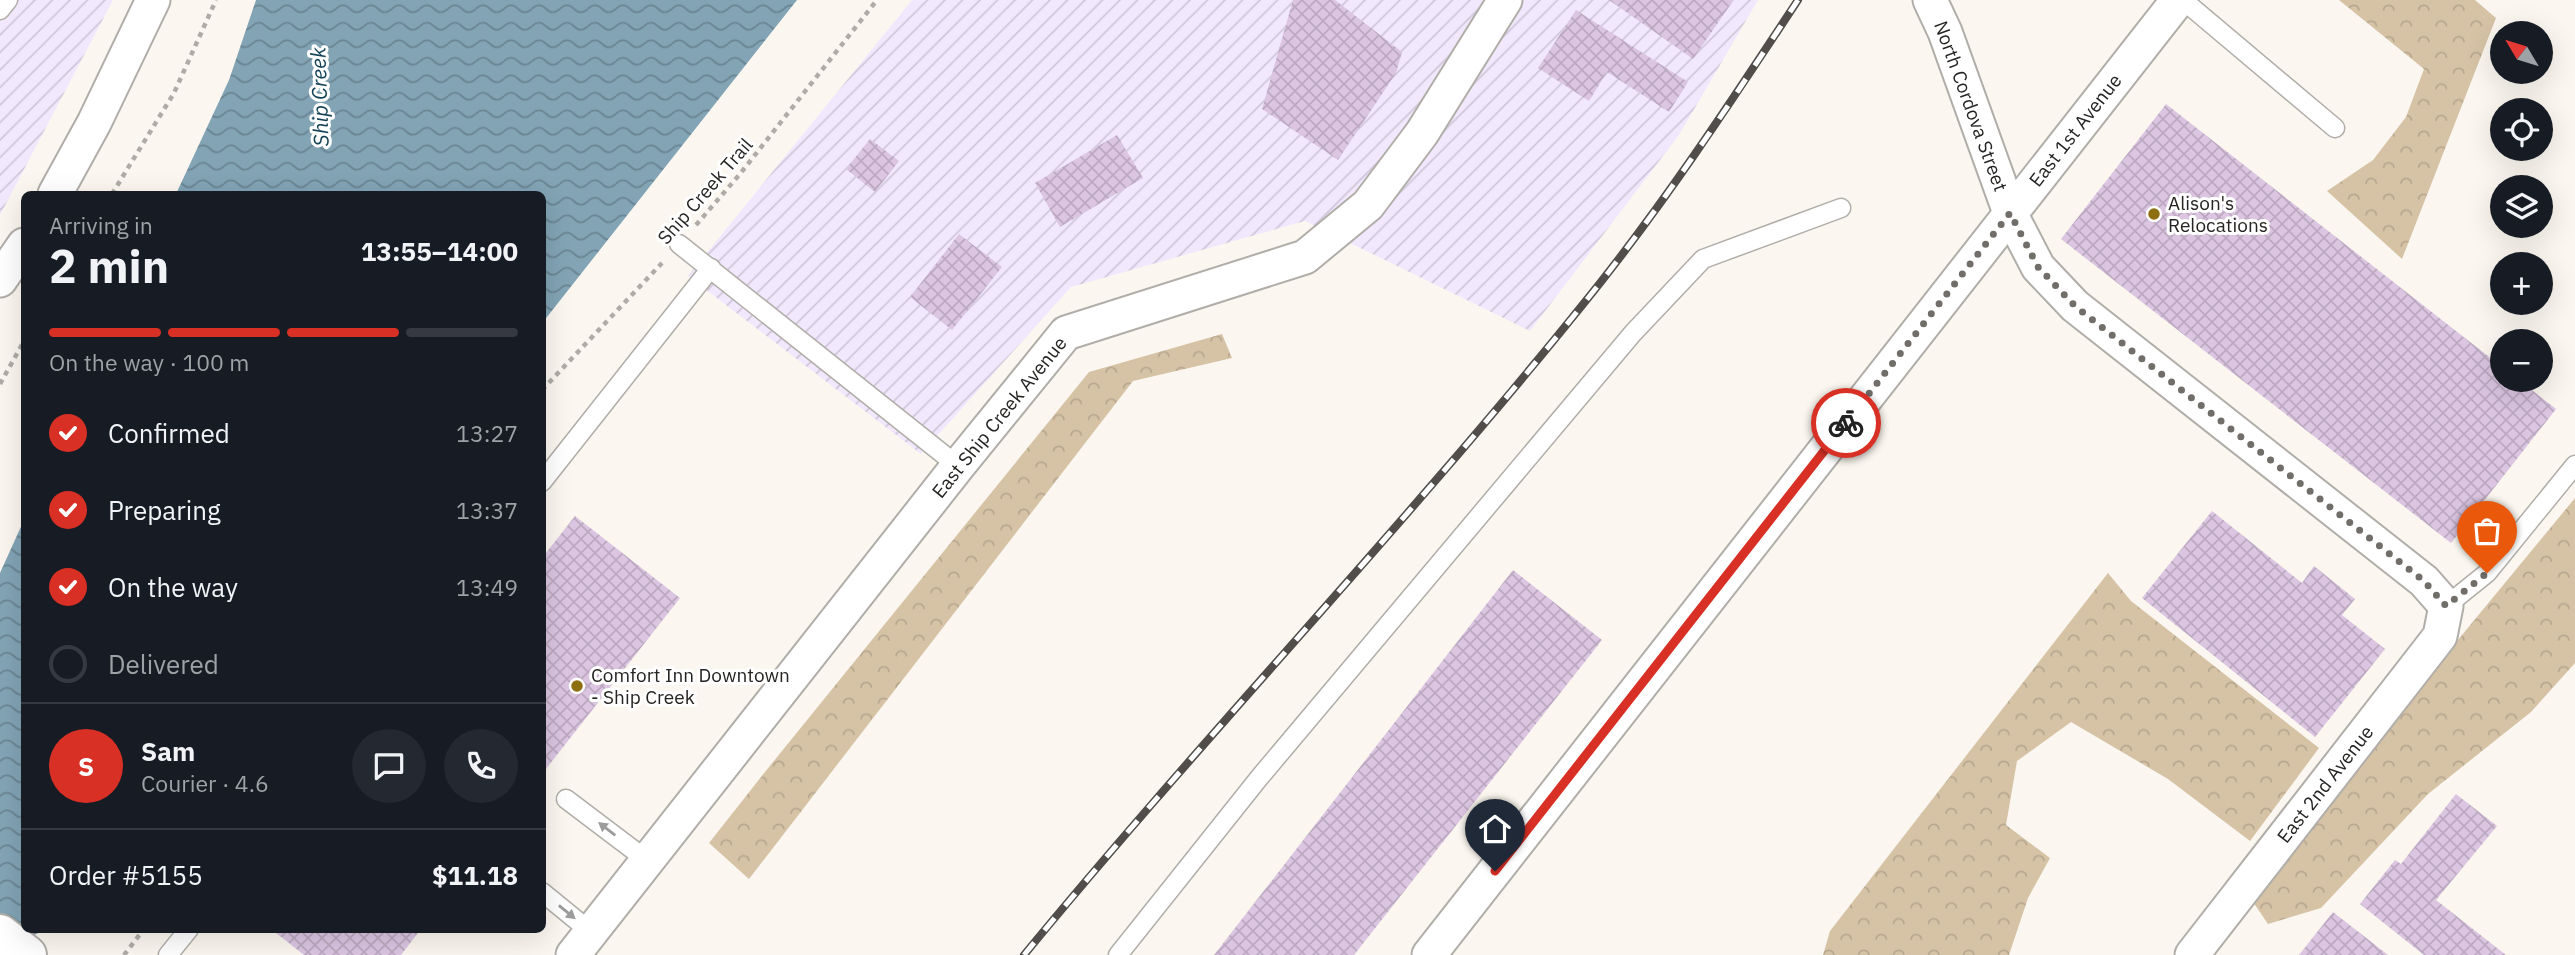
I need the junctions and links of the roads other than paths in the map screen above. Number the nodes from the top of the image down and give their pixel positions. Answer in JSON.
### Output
{"nodes":[{"id":1,"x":8,"y":0,"type":"edge"},
{"id":2,"x":153,"y":0,"type":"edge"},
{"id":3,"x":1505,"y":0,"type":"edge"},
{"id":4,"x":1930,"y":0,"type":"edge"},
{"id":5,"x":2178,"y":0,"type":"edge"},
{"id":6,"x":2183,"y":0,"type":"edge"},
{"id":7,"x":0,"y":10,"type":"edge"},
{"id":8,"x":2335,"y":128,"type":"dead end"},
{"id":9,"x":57,"y":191,"type":"edge"},
{"id":10,"x":1841,"y":208,"type":"dead end"},
{"id":11,"x":2010,"y":213,"type":"junction"},
{"id":12,"x":679,"y":244,"type":"road end"},
{"id":13,"x":21,"y":249,"type":"edge"},
{"id":14,"x":711,"y":268,"type":"junction"},
{"id":15,"x":0,"y":280,"type":"edge"},
{"id":16,"x":2575,"y":465,"type":"edge"},
{"id":17,"x":958,"y":466,"type":"junction"},
{"id":18,"x":546,"y":477,"type":"edge"},
{"id":19,"x":2446,"y":606,"type":"junction"},
{"id":20,"x":566,"y":799,"type":"dead end"},
{"id":21,"x":648,"y":861,"type":"junction"},
{"id":22,"x":546,"y":897,"type":"edge"},
{"id":23,"x":186,"y":933,"type":"edge"},
{"id":24,"x":0,"y":934,"type":"edge"},
{"id":25,"x":582,"y":943,"type":"edge"},
{"id":26,"x":27,"y":955,"type":"edge"},
{"id":27,"x":168,"y":955,"type":"edge"},
{"id":28,"x":1118,"y":955,"type":"edge"},
{"id":29,"x":1429,"y":955,"type":"edge"},
{"id":30,"x":2192,"y":955,"type":"edge"}],
"edges":[{"from":1,"to":7,"type":"lane"},
{"from":2,"to":9,"type":"street"},
{"from":3,"to":17,"type":"street","name":"East Ship Creek Avenue"},
{"from":4,"to":11,"type":"street","name":"North Cordova Street"},
{"from":5,"to":11,"type":"street","name":"East 1st Avenue"},
{"from":6,"to":8,"type":"lane"},
{"from":10,"to":28,"type":"lane"},
{"from":11,"to":19,"type":"street","name":"North Cordova Street"},
{"from":11,"to":29,"type":"street","name":"East 1st Avenue"},
{"from":12,"to":14,"type":"lane"},
{"from":13,"to":15,"type":"street"},
{"from":14,"to":17,"type":"lane"},
{"from":14,"to":18,"type":"lane"},
{"from":16,"to":19,"type":"lane"},
{"from":17,"to":21,"type":"street","name":"East Ship Creek Avenue"},
{"from":19,"to":30,"type":"street","name":"East 2nd Avenue"},
{"from":21,"to":20,"type":"lane","one_way":true},
{"from":21,"to":25,"type":"street","name":"East Ship Creek Avenue"},
{"from":22,"to":25,"type":"lane","one_way":true},
{"from":23,"to":27,"type":"lane"},
{"from":24,"to":26,"type":"main road"}]}
